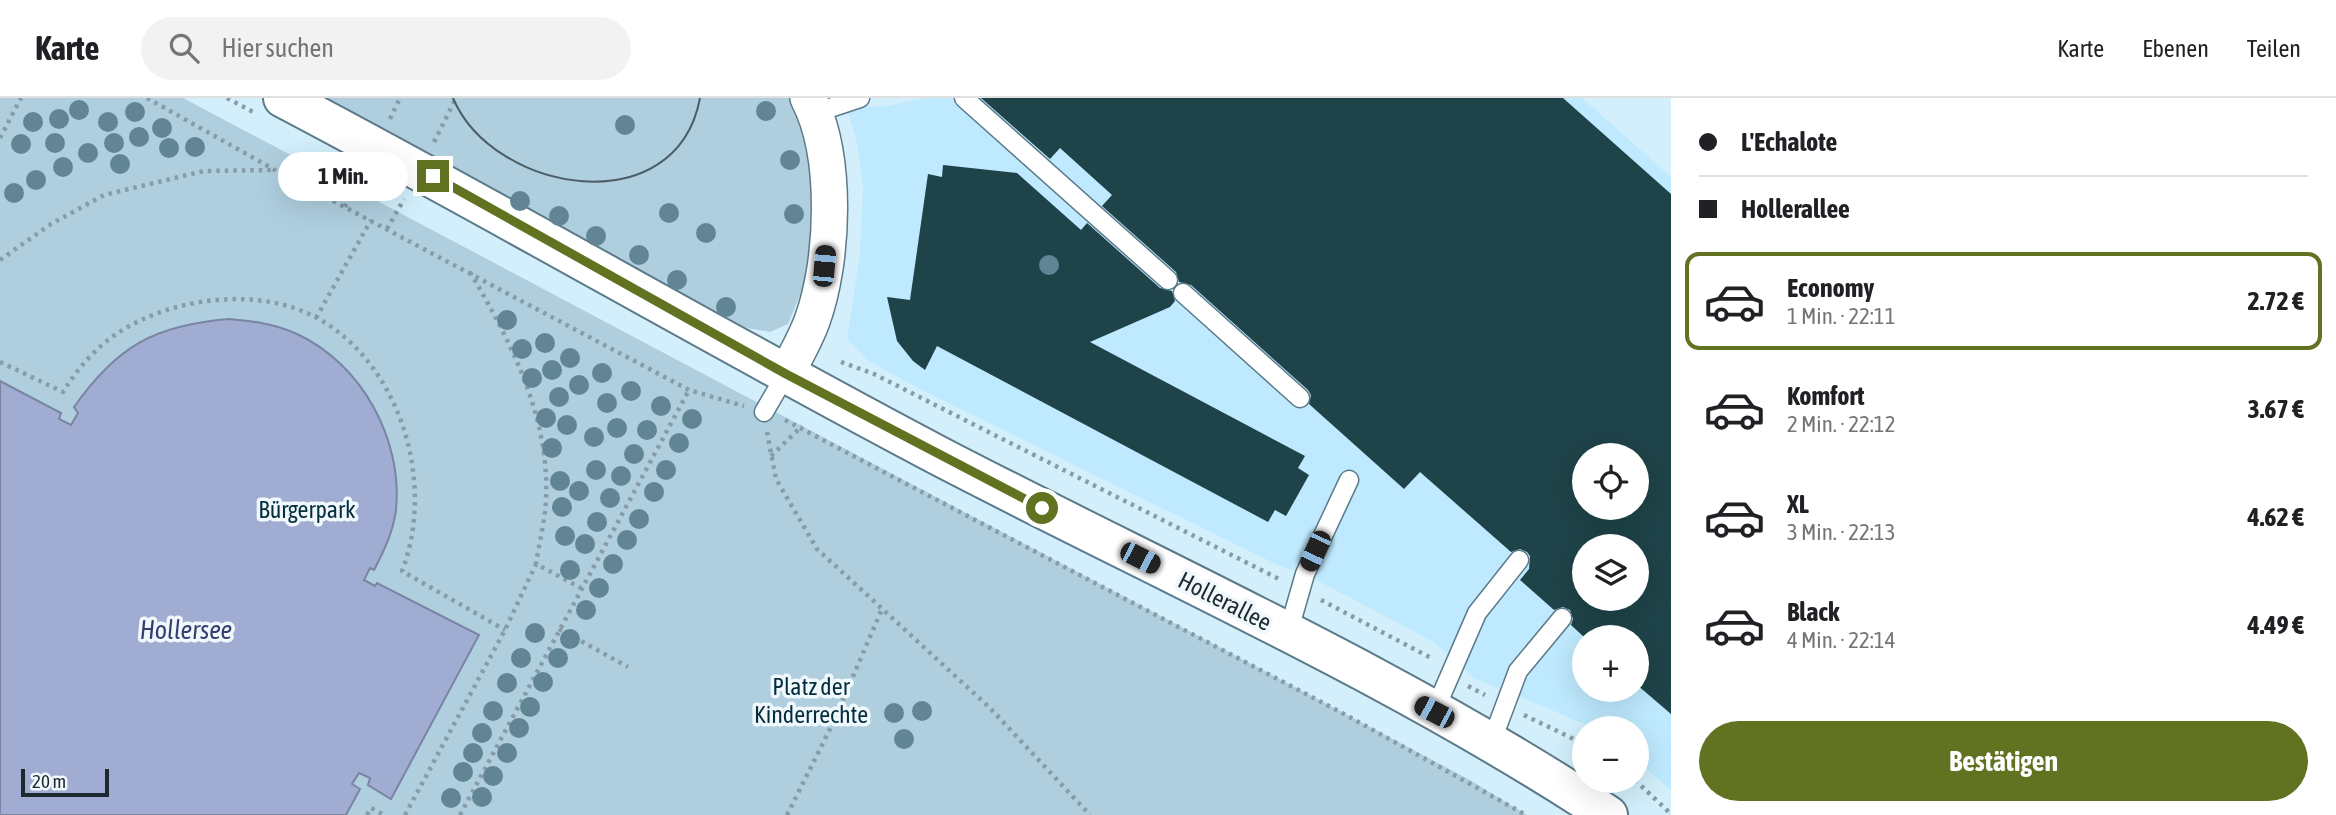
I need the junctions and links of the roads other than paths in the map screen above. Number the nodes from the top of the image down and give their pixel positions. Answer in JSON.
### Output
{"nodes":[{"id":1,"x":283,"y":98,"type":"edge"},
{"id":2,"x":860,"y":98,"type":"edge"},
{"id":3,"x":964,"y":98,"type":"edge"},
{"id":4,"x":811,"y":105,"type":"edge"},
{"id":5,"x":1168,"y":280,"type":"dead end"},
{"id":6,"x":1183,"y":293,"type":"dead end"},
{"id":7,"x":786,"y":374,"type":"junction"},
{"id":8,"x":1300,"y":398,"type":"dead end"},
{"id":9,"x":764,"y":412,"type":"road end"},
{"id":10,"x":1349,"y":480,"type":"dead end"},
{"id":11,"x":1519,"y":560,"type":"dead end"},
{"id":12,"x":1562,"y":618,"type":"dead end"},
{"id":13,"x":1288,"y":633,"type":"junction"},
{"id":14,"x":1434,"y":712,"type":"junction"},
{"id":15,"x":1491,"y":743,"type":"junction"},
{"id":16,"x":1608,"y":815,"type":"edge"}],
"edges":[{"from":1,"to":7,"type":"main road","name":"Hollerallee"},
{"from":2,"to":4,"type":"lane"},
{"from":3,"to":5,"type":"lane"},
{"from":4,"to":7,"type":"street"},
{"from":6,"to":8,"type":"lane"},
{"from":7,"to":9,"type":"lane"},
{"from":7,"to":13,"type":"main road","name":"Hollerallee"},
{"from":10,"to":13,"type":"lane"},
{"from":11,"to":14,"type":"lane"},
{"from":12,"to":15,"type":"lane"},
{"from":13,"to":14,"type":"main road","name":"Hollerallee"},
{"from":14,"to":15,"type":"main road","name":"Hollerallee"},
{"from":15,"to":16,"type":"main road","name":"Hollerallee"}]}
